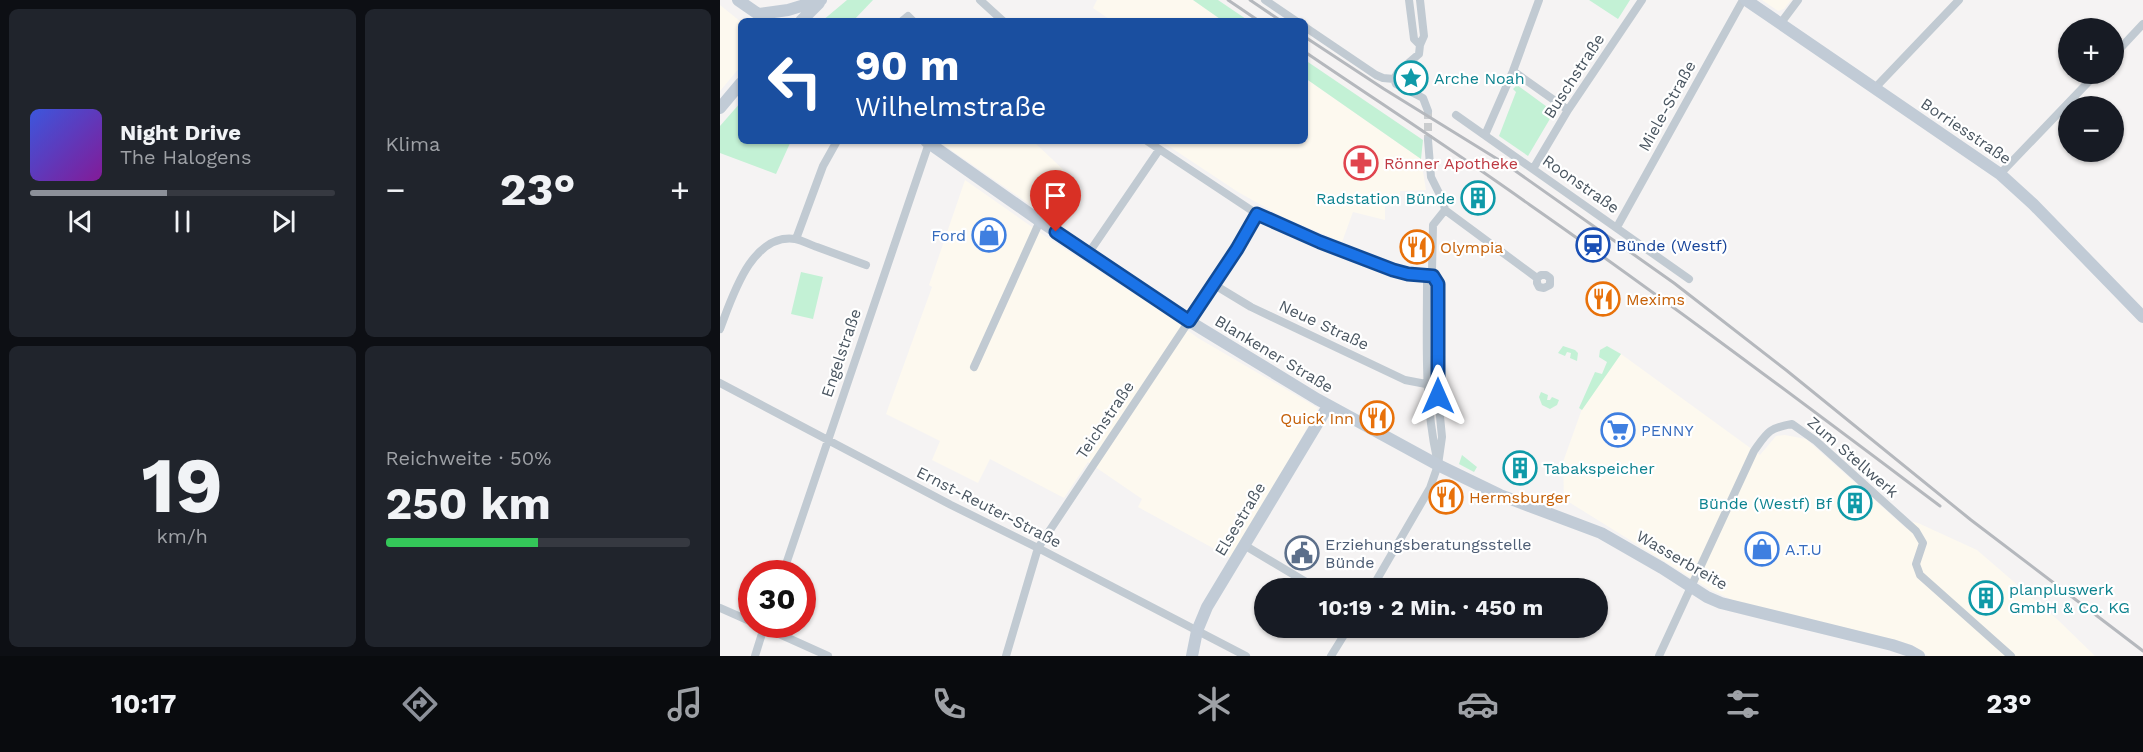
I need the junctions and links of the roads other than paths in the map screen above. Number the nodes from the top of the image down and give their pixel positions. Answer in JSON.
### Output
{"nodes":[{"id":1,"x":738,"y":0,"type":"edge"},
{"id":2,"x":822,"y":0,"type":"edge"},
{"id":3,"x":980,"y":0,"type":"edge"},
{"id":4,"x":1265,"y":0,"type":"edge"},
{"id":5,"x":1409,"y":0,"type":"edge"},
{"id":6,"x":1420,"y":0,"type":"edge"},
{"id":7,"x":1539,"y":0,"type":"edge"},
{"id":8,"x":1642,"y":0,"type":"edge"},
{"id":9,"x":1745,"y":0,"type":"edge"},
{"id":10,"x":1797,"y":0,"type":"edge"},
{"id":11,"x":1959,"y":0,"type":"edge"},
{"id":12,"x":763,"y":18,"type":"edge"},
{"id":13,"x":804,"y":18,"type":"edge"},
{"id":14,"x":1000,"y":18,"type":"edge"},
{"id":15,"x":1292,"y":18,"type":"edge"},
{"id":16,"x":1780,"y":24,"type":"junction"},
{"id":17,"x":2143,"y":24,"type":"edge"},
{"id":18,"x":1308,"y":29,"type":"edge"},
{"id":19,"x":2124,"y":44,"type":"edge"},
{"id":20,"x":1420,"y":45,"type":"junction"},
{"id":21,"x":1513,"y":71,"type":"junction"},
{"id":22,"x":1394,"y":79,"type":"junction"},
{"id":23,"x":2086,"y":84,"type":"edge"},
{"id":24,"x":738,"y":87,"type":"edge"},
{"id":25,"x":1874,"y":89,"type":"junction"},
{"id":26,"x":720,"y":108,"type":"edge"},
{"id":27,"x":1568,"y":110,"type":"junction"},
{"id":28,"x":1428,"y":111,"type":"tunnel mouth"},
{"id":29,"x":1456,"y":115,"type":"dead end"},
{"id":30,"x":1485,"y":135,"type":"junction"},
{"id":31,"x":1428,"y":140,"type":"tunnel mouth"},
{"id":32,"x":835,"y":144,"type":"edge"},
{"id":33,"x":926,"y":144,"type":"edge"},
{"id":34,"x":930,"y":144,"type":"edge"},
{"id":35,"x":1151,"y":144,"type":"edge"},
{"id":36,"x":1159,"y":150,"type":"junction"},
{"id":37,"x":1533,"y":169,"type":"junction"},
{"id":38,"x":2000,"y":174,"type":"junction"},
{"id":39,"x":1444,"y":210,"type":"junction"},
{"id":40,"x":1257,"y":214,"type":"junction"},
{"id":41,"x":1040,"y":221,"type":"junction"},
{"id":42,"x":1617,"y":227,"type":"junction"},
{"id":43,"x":796,"y":239,"type":"junction"},
{"id":44,"x":1088,"y":254,"type":"junction"},
{"id":45,"x":866,"y":265,"type":"dead end"},
{"id":46,"x":1433,"y":276,"type":"junction"},
{"id":47,"x":1538,"y":278,"type":"dead end"},
{"id":48,"x":1689,"y":279,"type":"dead end"},
{"id":49,"x":1213,"y":284,"type":"junction"},
{"id":50,"x":2143,"y":317,"type":"edge"},
{"id":51,"x":1189,"y":321,"type":"junction"},
{"id":52,"x":720,"y":329,"type":"edge"},
{"id":53,"x":974,"y":367,"type":"dead end"},
{"id":54,"x":720,"y":383,"type":"edge"},
{"id":55,"x":1426,"y":384,"type":"junction"},
{"id":56,"x":1328,"y":405,"type":"junction"},
{"id":57,"x":829,"y":440,"type":"junction"},
{"id":58,"x":1438,"y":465,"type":"junction"},
{"id":59,"x":1244,"y":545,"type":"junction"},
{"id":60,"x":1038,"y":548,"type":"junction"},
{"id":61,"x":787,"y":560,"type":"edge"},
{"id":62,"x":1299,"y":578,"type":"edge"},
{"id":63,"x":1378,"y":578,"type":"edge"},
{"id":64,"x":1692,"y":587,"type":"junction"},
{"id":65,"x":720,"y":608,"type":"edge"},
{"id":66,"x":738,"y":615,"type":"edge"},
{"id":67,"x":1197,"y":631,"type":"junction"},
{"id":68,"x":759,"y":638,"type":"edge"},
{"id":69,"x":790,"y":638,"type":"edge"},
{"id":70,"x":1342,"y":638,"type":"edge"},
{"id":71,"x":1912,"y":654,"type":"edge"},
{"id":72,"x":754,"y":656,"type":"edge"},
{"id":73,"x":828,"y":656,"type":"edge"},
{"id":74,"x":1006,"y":656,"type":"edge"},
{"id":75,"x":1192,"y":656,"type":"edge"},
{"id":76,"x":1245,"y":656,"type":"edge"},
{"id":77,"x":1331,"y":656,"type":"edge"},
{"id":78,"x":1659,"y":656,"type":"edge"},
{"id":79,"x":2012,"y":656,"type":"edge"}],
"edges":[{"from":1,"to":12,"type":"main road"},
{"from":2,"to":12,"type":"main road"},
{"from":2,"to":13,"type":"main road"},
{"from":3,"to":14,"type":"street"},
{"from":4,"to":15,"type":"street"},
{"from":5,"to":20,"type":"street"},
{"from":6,"to":20,"type":"street"},
{"from":7,"to":21,"type":"street"},
{"from":8,"to":27,"type":"street","name":"Buschstraße"},
{"from":9,"to":16,"type":"main road","name":"Borriesstraße"},
{"from":9,"to":42,"type":"street","name":"Miele-Straße"},
{"from":10,"to":16,"type":"street"},
{"from":11,"to":25,"type":"street"},
{"from":16,"to":25,"type":"main road","name":"Borriesstraße"},
{"from":17,"to":19,"type":"street"},
{"from":18,"to":22,"type":"street"},
{"from":20,"to":22,"type":"street"},
{"from":21,"to":27,"type":"street"},
{"from":21,"to":30,"type":"street"},
{"from":22,"to":28,"type":"street"},
{"from":23,"to":38,"type":"street"},
{"from":24,"to":26,"type":"main road"},
{"from":25,"to":38,"type":"main road","name":"Borriesstraße"},
{"from":27,"to":37,"type":"street","name":"Buschstraße"},
{"from":29,"to":30,"type":"street","name":"Roonstraße"},
{"from":30,"to":37,"type":"street","name":"Roonstraße"},
{"from":31,"to":39,"type":"street"},
{"from":32,"to":43,"type":"street"},
{"from":33,"to":57,"type":"street","name":"Engelstraße"},
{"from":34,"to":41,"type":"main road","name":"Blankener Straße"},
{"from":35,"to":36,"type":"street"},
{"from":36,"to":40,"type":"street"},
{"from":36,"to":44,"type":"street"},
{"from":37,"to":42,"type":"street","name":"Roonstraße"},
{"from":38,"to":50,"type":"main road","name":"Borriesstraße"},
{"from":39,"to":46,"type":"street"},
{"from":39,"to":47,"type":"street"},
{"from":40,"to":46,"type":"street"},
{"from":40,"to":49,"type":"street","name":"Teichstraße"},
{"from":41,"to":44,"type":"main road","name":"Blankener Straße"},
{"from":41,"to":53,"type":"street"},
{"from":42,"to":48,"type":"street","name":"Roonstraße"},
{"from":43,"to":45,"type":"street"},
{"from":43,"to":52,"type":"street"},
{"from":44,"to":51,"type":"main road","name":"Blankener Straße"},
{"from":46,"to":55,"type":"street"},
{"from":46,"to":58,"type":"street"},
{"from":49,"to":51,"type":"street","name":"Teichstraße"},
{"from":49,"to":55,"type":"street","name":"Neue Straße"},
{"from":51,"to":56,"type":"main road","name":"Blankener Straße"},
{"from":51,"to":60,"type":"street","name":"Teichstraße"},
{"from":54,"to":57,"type":"street","name":"Ernst-Reuter-Straße"},
{"from":55,"to":58,"type":"street"},
{"from":56,"to":58,"type":"main road","name":"Blankener Straße"},
{"from":56,"to":59,"type":"main road","name":"Elsestraße"},
{"from":57,"to":60,"type":"street","name":"Ernst-Reuter-Straße"},
{"from":57,"to":61,"type":"street","name":"Engelstraße"},
{"from":58,"to":63,"type":"street"},
{"from":58,"to":64,"type":"main road","name":"Wasserbreite"},
{"from":59,"to":62,"type":"street"},
{"from":59,"to":67,"type":"main road","name":"Elsestraße"},
{"from":60,"to":67,"type":"street","name":"Ernst-Reuter-Straße"},
{"from":60,"to":74,"type":"street","name":"Teichstraße"},
{"from":64,"to":71,"type":"main road","name":"Wasserbreite"},
{"from":64,"to":78,"type":"street"},
{"from":64,"to":79,"type":"street","name":"Zum Stellwerk"},
{"from":65,"to":66,"type":"street"},
{"from":67,"to":75,"type":"main road","name":"Elsestraße"},
{"from":67,"to":76,"type":"street","name":"Ernst-Reuter-Straße"},
{"from":68,"to":72,"type":"street"},
{"from":69,"to":73,"type":"street"},
{"from":70,"to":77,"type":"street"}]}
